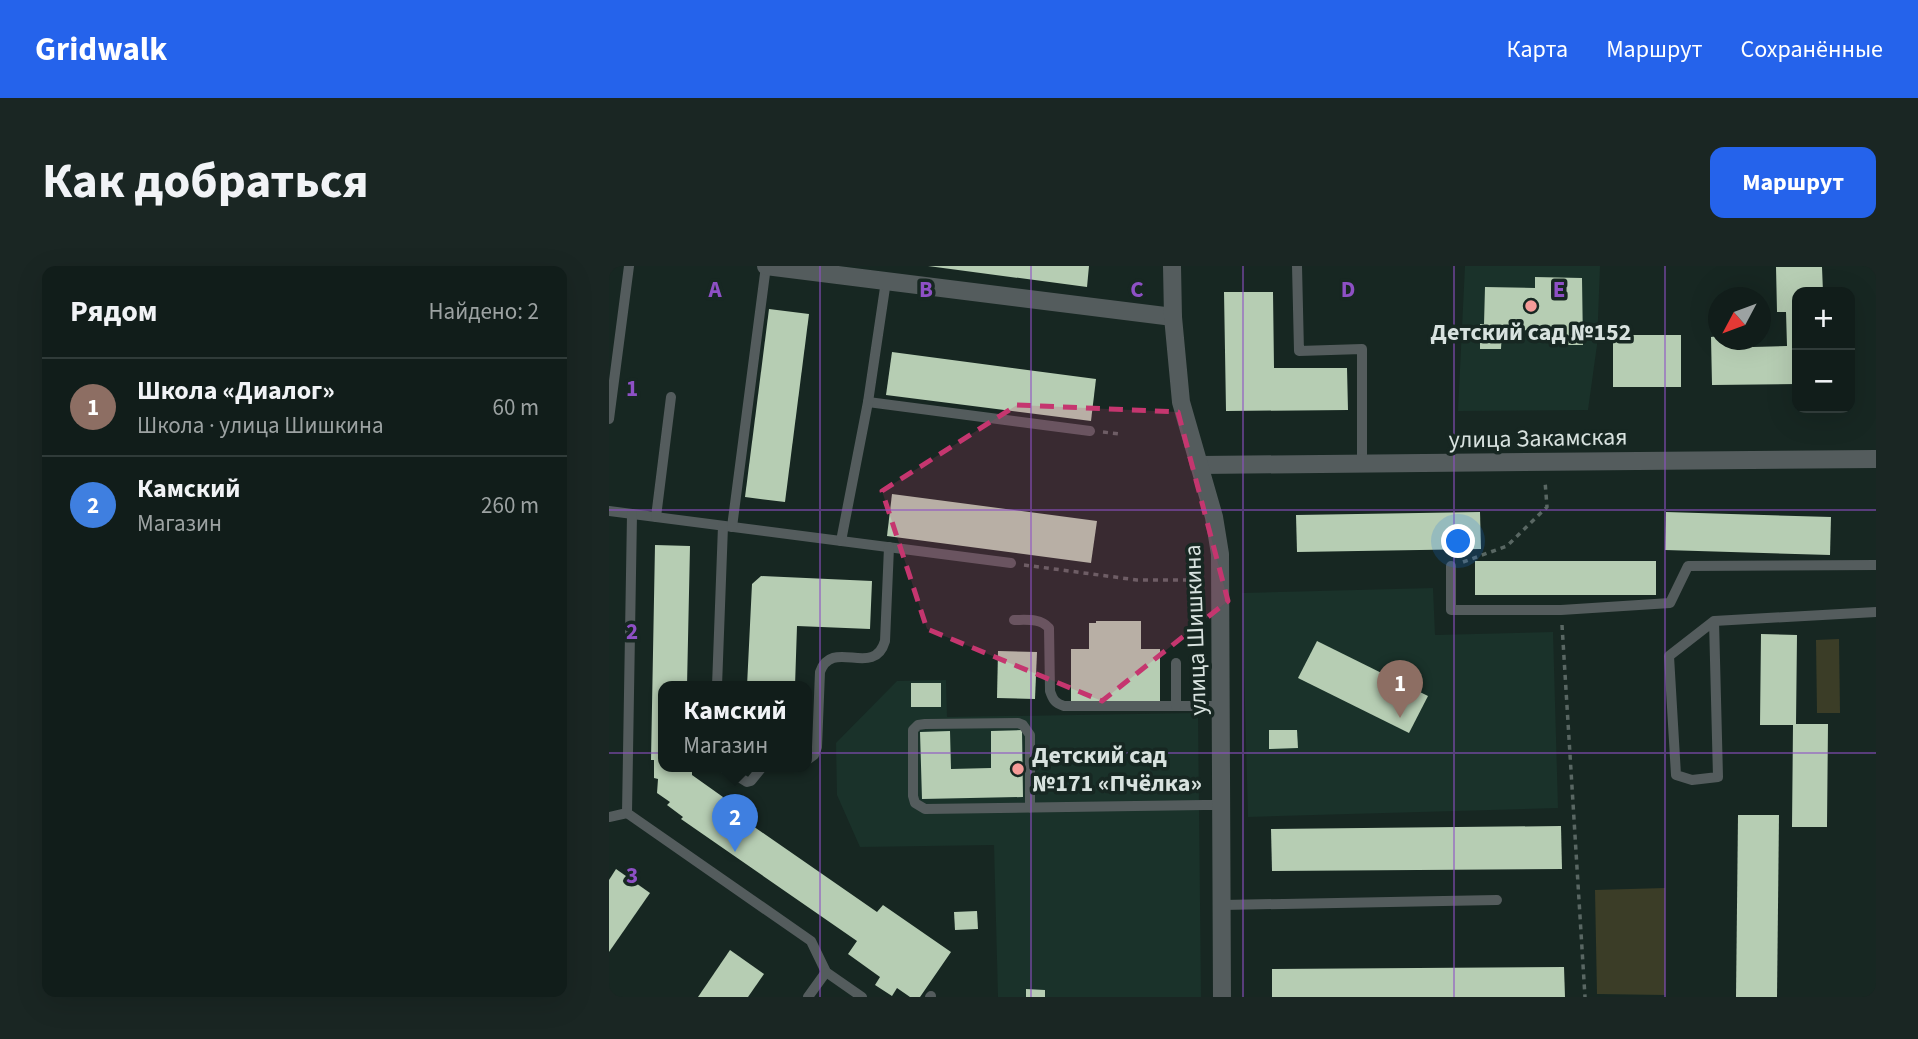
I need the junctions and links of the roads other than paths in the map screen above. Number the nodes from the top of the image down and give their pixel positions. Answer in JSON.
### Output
{"nodes":[{"id":1,"x":629,"y":266,"type":"edge"},
{"id":2,"x":766,"y":266,"type":"edge"},
{"id":3,"x":1172,"y":266,"type":"edge"},
{"id":4,"x":1297,"y":266,"type":"edge"},
{"id":5,"x":886,"y":281,"type":"junction"},
{"id":6,"x":1173,"y":317,"type":"junction"},
{"id":7,"x":671,"y":397,"type":"dead end"},
{"id":8,"x":868,"y":402,"type":"junction"},
{"id":9,"x":609,"y":419,"type":"edge"},
{"id":10,"x":1090,"y":431,"type":"dead end"},
{"id":11,"x":1876,"y":459,"type":"edge"},
{"id":12,"x":1362,"y":464,"type":"junction"},
{"id":13,"x":1200,"y":465,"type":"junction"},
{"id":14,"x":609,"y":511,"type":"edge"},
{"id":15,"x":632,"y":514,"type":"junction"},
{"id":16,"x":656,"y":517,"type":"junction"},
{"id":17,"x":728,"y":526,"type":"junction"},
{"id":18,"x":841,"y":541,"type":"junction"},
{"id":19,"x":889,"y":547,"type":"junction"},
{"id":20,"x":1011,"y":563,"type":"road end"},
{"id":21,"x":1876,"y":565,"type":"edge"},
{"id":22,"x":1451,"y":566,"type":"road end"},
{"id":23,"x":1876,"y":612,"type":"edge"},
{"id":24,"x":1014,"y":620,"type":"dead end"},
{"id":25,"x":1714,"y":621,"type":"junction"},
{"id":26,"x":1176,"y":663,"type":"dead end"},
{"id":27,"x":717,"y":681,"type":"edge"},
{"id":28,"x":1176,"y":706,"type":"junction"},
{"id":29,"x":1221,"y":706,"type":"junction"},
{"id":30,"x":812,"y":756,"type":"edge"},
{"id":31,"x":731,"y":772,"type":"edge"},
{"id":32,"x":758,"y":772,"type":"edge"},
{"id":33,"x":1222,"y":805,"type":"junction"},
{"id":34,"x":1031,"y":808,"type":"junction"},
{"id":35,"x":627,"y":813,"type":"junction"},
{"id":36,"x":609,"y":817,"type":"edge"},
{"id":37,"x":1497,"y":900,"type":"dead end"},
{"id":38,"x":1223,"y":905,"type":"junction"},
{"id":39,"x":826,"y":972,"type":"junction"},
{"id":40,"x":808,"y":997,"type":"edge"},
{"id":41,"x":862,"y":997,"type":"edge"},
{"id":42,"x":1223,"y":997,"type":"edge"}],
"edges":[{"from":1,"to":9,"type":"lane"},
{"from":2,"to":5,"type":"street"},
{"from":2,"to":17,"type":"lane"},
{"from":3,"to":6,"type":"street","name":"улица Шишкина"},
{"from":4,"to":12,"type":"lane"},
{"from":5,"to":6,"type":"street"},
{"from":5,"to":8,"type":"lane"},
{"from":6,"to":13,"type":"street","name":"улица Шишкина"},
{"from":7,"to":16,"type":"lane"},
{"from":8,"to":10,"type":"lane"},
{"from":8,"to":18,"type":"lane"},
{"from":11,"to":12,"type":"street","name":"улица Закамская"},
{"from":12,"to":13,"type":"street","name":"улица Закамская"},
{"from":13,"to":29,"type":"street","name":"улица Шишкина"},
{"from":14,"to":15,"type":"lane"},
{"from":15,"to":16,"type":"lane"},
{"from":15,"to":35,"type":"lane"},
{"from":16,"to":17,"type":"lane"},
{"from":17,"to":18,"type":"lane"},
{"from":17,"to":27,"type":"lane"},
{"from":18,"to":19,"type":"lane"},
{"from":19,"to":20,"type":"lane"},
{"from":19,"to":30,"type":"lane"},
{"from":21,"to":22,"type":"lane"},
{"from":23,"to":25,"type":"lane"},
{"from":24,"to":28,"type":"lane"},
{"from":25,"to":25,"type":"lane"},
{"from":26,"to":28,"type":"lane"},
{"from":28,"to":29,"type":"lane"},
{"from":29,"to":33,"type":"street","name":"улица Шишкина"},
{"from":31,"to":32,"type":"lane"},
{"from":33,"to":34,"type":"lane"},
{"from":33,"to":38,"type":"street","name":"улица Шишкина"},
{"from":34,"to":34,"type":"lane"},
{"from":35,"to":36,"type":"lane"},
{"from":35,"to":39,"type":"lane"},
{"from":37,"to":38,"type":"lane"},
{"from":38,"to":42,"type":"street","name":"улица Шишкина"},
{"from":39,"to":40,"type":"lane"},
{"from":39,"to":41,"type":"lane"}]}
